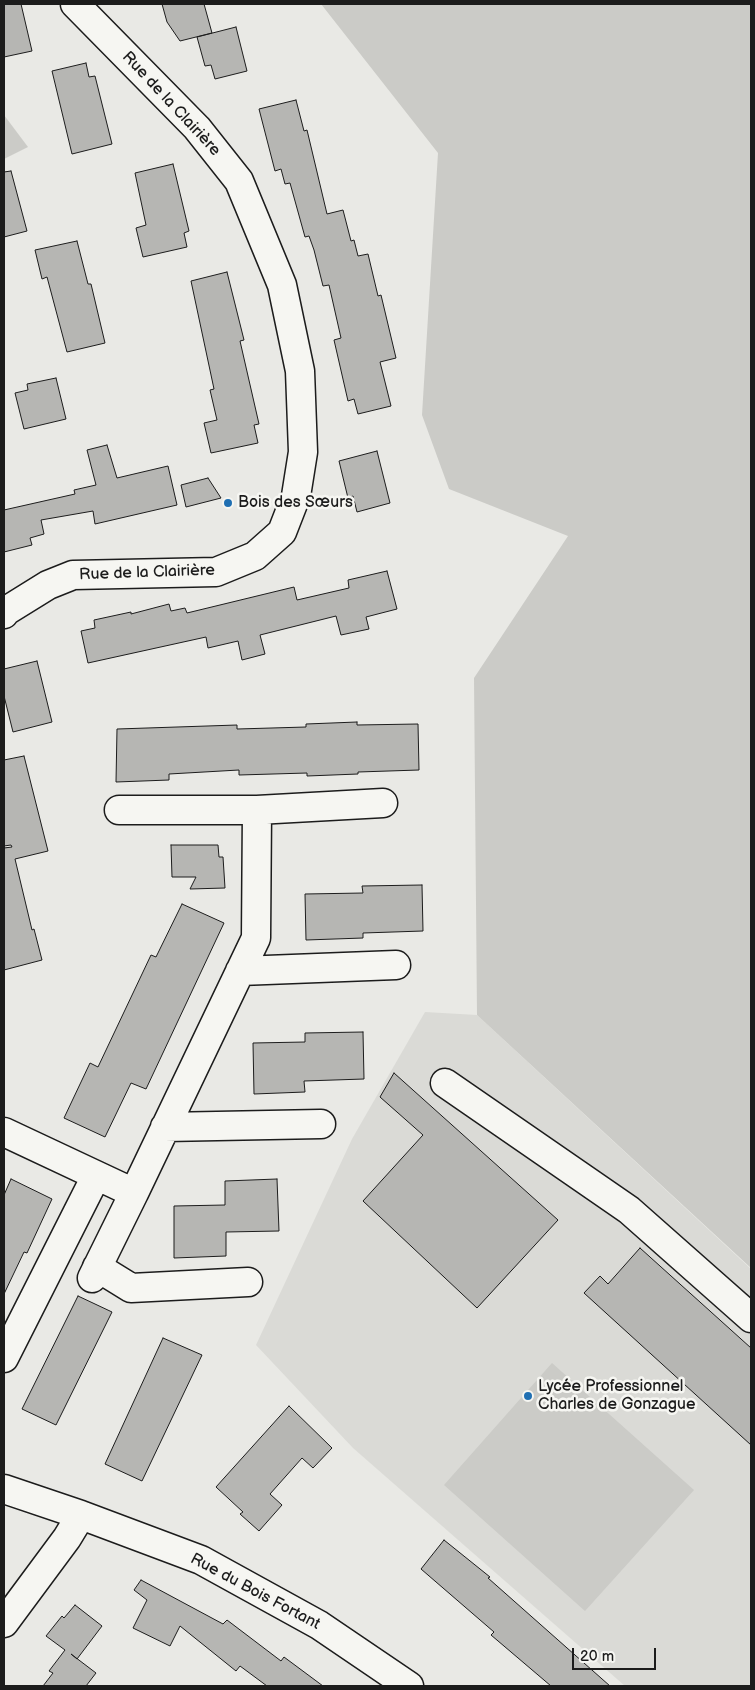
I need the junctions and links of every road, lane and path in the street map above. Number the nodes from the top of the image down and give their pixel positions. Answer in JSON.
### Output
{"nodes":[{"id":1,"x":75,"y":4,"type":"edge"},
{"id":2,"x":4,"y":614,"type":"edge"},
{"id":3,"x":383,"y":803,"type":"dead end"},
{"id":4,"x":119,"y":810,"type":"dead end"},
{"id":5,"x":257,"y":810,"type":"junction"},
{"id":6,"x":396,"y":965,"type":"dead end"},
{"id":7,"x":240,"y":971,"type":"junction"},
{"id":8,"x":446,"y":1083,"type":"dead end"},
{"id":9,"x":320,"y":1124,"type":"dead end"},
{"id":10,"x":165,"y":1127,"type":"junction"},
{"id":11,"x":4,"y":1132,"type":"edge"},
{"id":12,"x":96,"y":1176,"type":"junction"},
{"id":13,"x":134,"y":1193,"type":"junction"},
{"id":14,"x":248,"y":1282,"type":"dead end"},
{"id":15,"x":751,"y":1318,"type":"edge"},
{"id":16,"x":4,"y":1358,"type":"edge"},
{"id":17,"x":4,"y":1489,"type":"edge"},
{"id":18,"x":81,"y":1515,"type":"junction"},
{"id":19,"x":4,"y":1623,"type":"edge"},
{"id":20,"x":409,"y":1686,"type":"edge"}],
"edges":[{"from":1,"to":2,"type":"street","name":"Rue de la Clairière"},
{"from":3,"to":5,"type":"street"},
{"from":4,"to":5,"type":"street"},
{"from":5,"to":7,"type":"street"},
{"from":6,"to":7,"type":"street"},
{"from":7,"to":10,"type":"street"},
{"from":8,"to":15,"type":"street"},
{"from":9,"to":10,"type":"street"},
{"from":10,"to":13,"type":"street"},
{"from":11,"to":12,"type":"street"},
{"from":12,"to":13,"type":"street"},
{"from":12,"to":16,"type":"street"},
{"from":13,"to":14,"type":"street"},
{"from":17,"to":18,"type":"street","name":"Rue du Bois Fortant"},
{"from":18,"to":19,"type":"street"},
{"from":18,"to":20,"type":"street","name":"Rue du Bois Fortant"}]}
